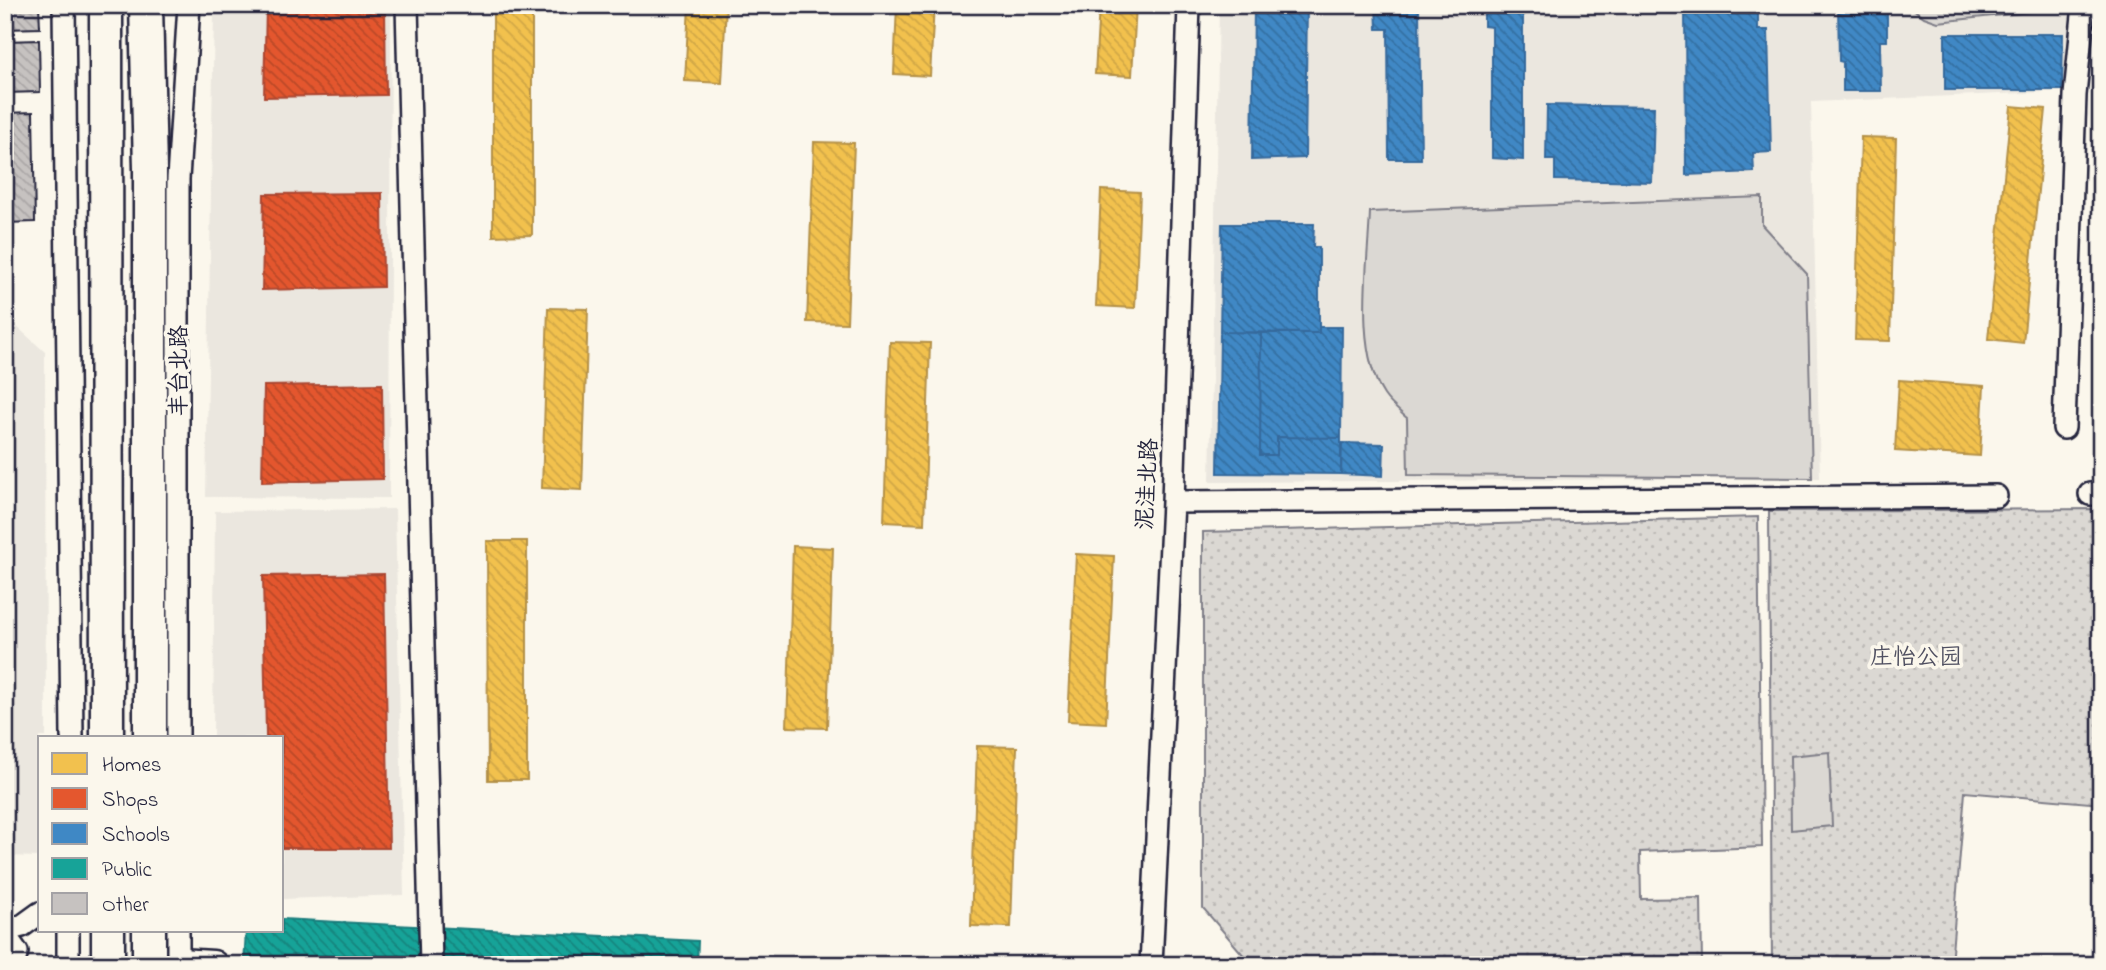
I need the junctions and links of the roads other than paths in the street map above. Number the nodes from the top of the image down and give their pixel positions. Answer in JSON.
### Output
{"nodes":[{"id":1,"x":64,"y":5,"type":"edge"},
{"id":2,"x":106,"y":5,"type":"edge"},
{"id":3,"x":146,"y":5,"type":"edge"},
{"id":4,"x":167,"y":5,"type":"edge"},
{"id":5,"x":189,"y":5,"type":"edge"},
{"id":6,"x":407,"y":5,"type":"edge"},
{"id":7,"x":1189,"y":5,"type":"edge"},
{"id":8,"x":2084,"y":5,"type":"edge"},
{"id":9,"x":150,"y":169,"type":"junction"},
{"id":10,"x":2064,"y":428,"type":"dead end"},
{"id":11,"x":1996,"y":496,"type":"dead end"},
{"id":12,"x":1173,"y":502,"type":"junction"},
{"id":13,"x":105,"y":732,"type":"edge"},
{"id":14,"x":72,"y":736,"type":"edge"},
{"id":15,"x":149,"y":736,"type":"edge"},
{"id":16,"x":178,"y":736,"type":"edge"},
{"id":17,"x":38,"y":914,"type":"edge"},
{"id":18,"x":5,"y":930,"type":"edge"},
{"id":19,"x":68,"y":932,"type":"edge"},
{"id":20,"x":108,"y":932,"type":"edge"},
{"id":21,"x":150,"y":932,"type":"edge"},
{"id":22,"x":177,"y":932,"type":"edge"},
{"id":23,"x":5,"y":935,"type":"edge"},
{"id":24,"x":169,"y":964,"type":"edge"},
{"id":25,"x":13,"y":965,"type":"edge"},
{"id":26,"x":68,"y":965,"type":"edge"},
{"id":27,"x":108,"y":965,"type":"edge"},
{"id":28,"x":213,"y":965,"type":"edge"},
{"id":29,"x":431,"y":965,"type":"edge"},
{"id":30,"x":1151,"y":965,"type":"edge"}],
"edges":[{"from":1,"to":14,"type":"street"},
{"from":2,"to":13,"type":"highway"},
{"from":3,"to":9,"type":"highway","name":"丰台北路"},
{"from":4,"to":9,"type":"highway"},
{"from":5,"to":16,"type":"street","name":"丰台北路"},
{"from":6,"to":29,"type":"street"},
{"from":7,"to":12,"type":"street","name":"泥洼北路"},
{"from":8,"to":10,"type":"street"},
{"from":9,"to":15,"type":"highway","name":"丰台北路"},
{"from":11,"to":12,"type":"street"},
{"from":12,"to":30,"type":"street","name":"泥洼北路"},
{"from":17,"to":18,"type":"street"},
{"from":19,"to":26,"type":"street"},
{"from":20,"to":27,"type":"highway"},
{"from":21,"to":24,"type":"highway"},
{"from":22,"to":24,"type":"street"},
{"from":23,"to":25,"type":"street"},
{"from":24,"to":28,"type":"main road"}]}
